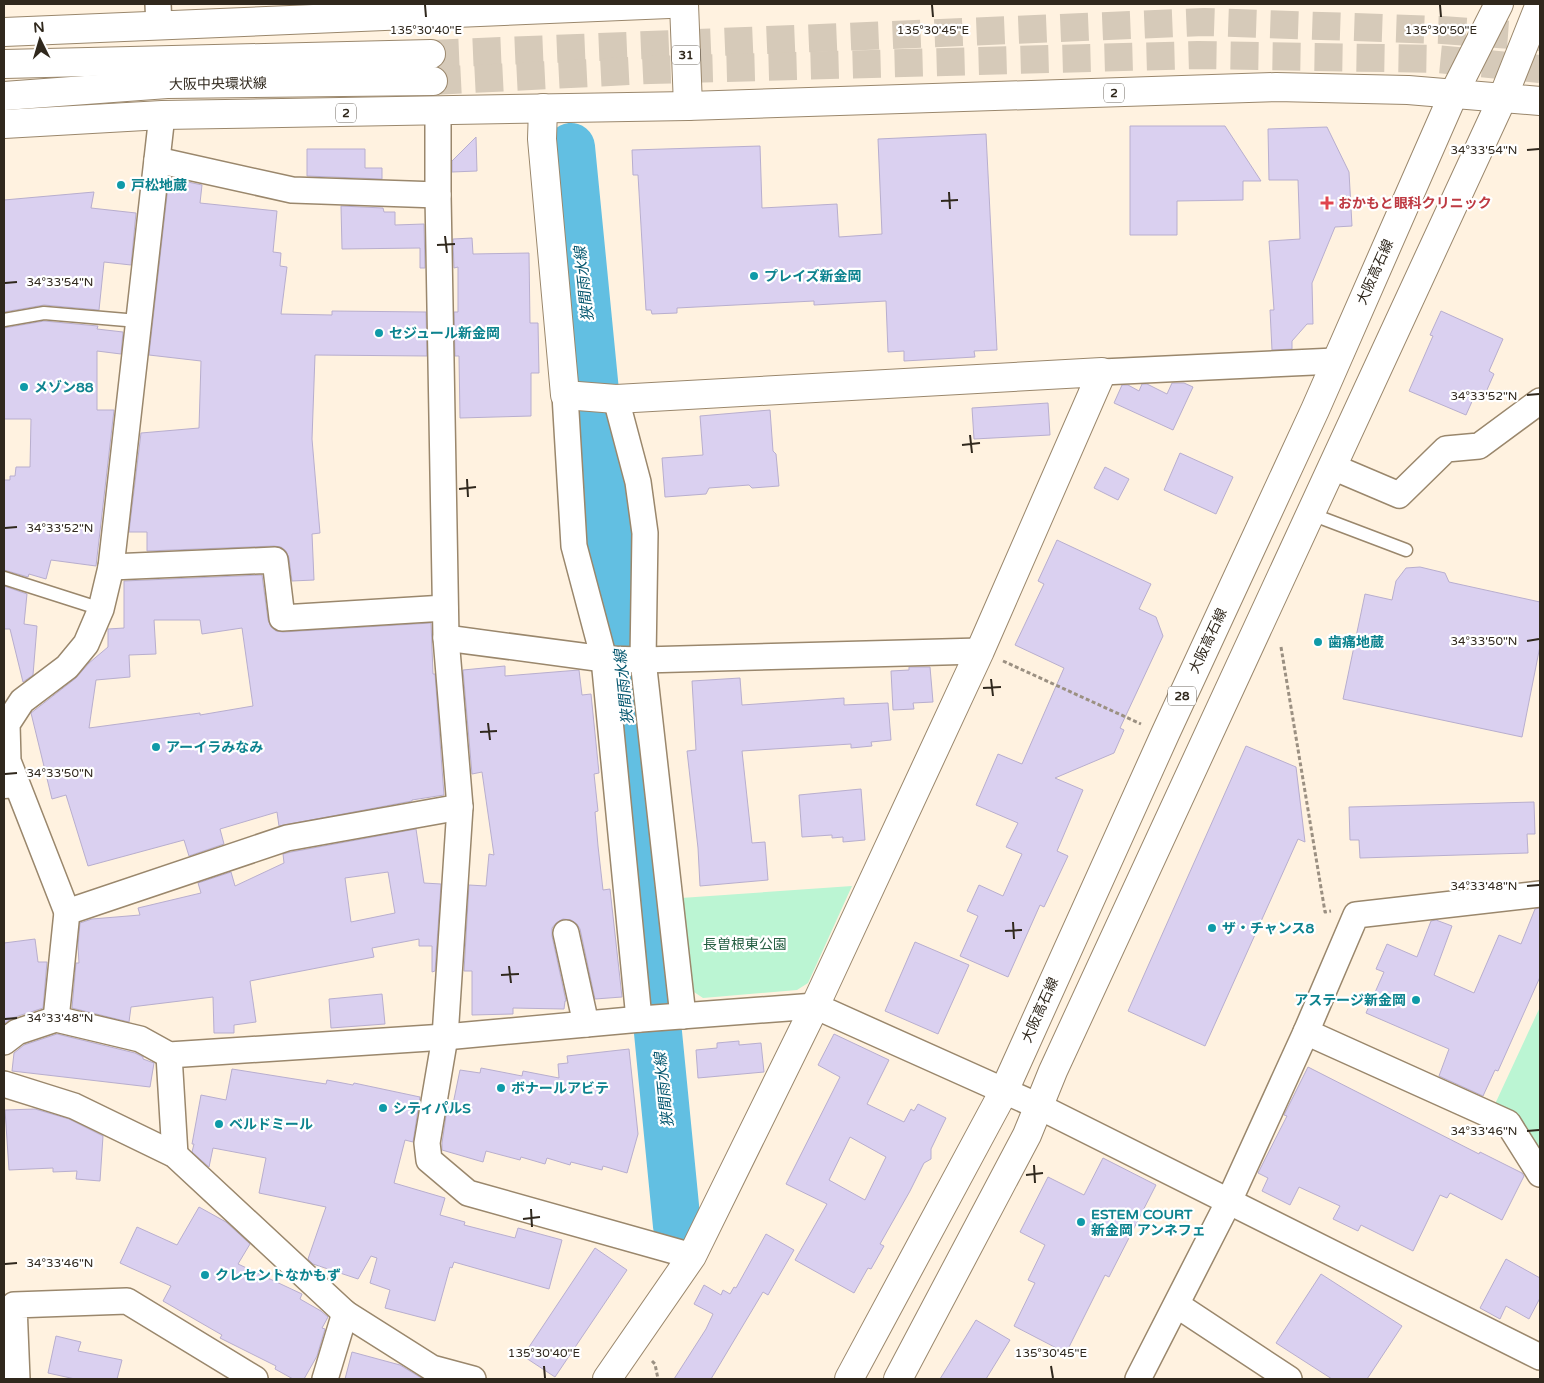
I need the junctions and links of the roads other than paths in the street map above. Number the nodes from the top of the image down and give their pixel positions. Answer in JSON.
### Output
{"nodes":[{"id":1,"x":668,"y":4,"type":"edge"},
{"id":2,"x":684,"y":4,"type":"edge"},
{"id":3,"x":1499,"y":4,"type":"edge"},
{"id":4,"x":1540,"y":4,"type":"edge"},
{"id":5,"x":159,"y":15,"type":"edge"},
{"id":6,"x":4,"y":32,"type":"edge"},
{"id":7,"x":431,"y":54,"type":"tunnel mouth"},
{"id":8,"x":4,"y":64,"type":"edge"},
{"id":9,"x":433,"y":81,"type":"tunnel mouth"},
{"id":10,"x":1454,"y":93,"type":"junction"},
{"id":11,"x":4,"y":96,"type":"edge"},
{"id":12,"x":1503,"y":97,"type":"junction"},
{"id":13,"x":1540,"y":101,"type":"edge"},
{"id":14,"x":688,"y":106,"type":"junction"},
{"id":15,"x":543,"y":108,"type":"junction"},
{"id":16,"x":438,"y":112,"type":"junction"},
{"id":17,"x":162,"y":115,"type":"junction"},
{"id":18,"x":4,"y":124,"type":"edge"},
{"id":19,"x":157,"y":160,"type":"junction"},
{"id":20,"x":438,"y":195,"type":"junction"},
{"id":21,"x":4,"y":320,"type":"edge"},
{"id":22,"x":138,"y":321,"type":"junction"},
{"id":23,"x":1335,"y":361,"type":"junction"},
{"id":24,"x":1102,"y":372,"type":"junction"},
{"id":25,"x":571,"y":396,"type":"junction"},
{"id":26,"x":612,"y":399,"type":"junction"},
{"id":27,"x":1540,"y":400,"type":"edge"},
{"id":28,"x":1333,"y":467,"type":"junction"},
{"id":29,"x":1311,"y":514,"type":"junction"},
{"id":30,"x":1406,"y":550,"type":"dead end"},
{"id":31,"x":111,"y":567,"type":"junction"},
{"id":32,"x":4,"y":578,"type":"edge"},
{"id":33,"x":101,"y":608,"type":"junction"},
{"id":34,"x":445,"y":608,"type":"junction"},
{"id":35,"x":446,"y":638,"type":"junction"},
{"id":36,"x":980,"y":651,"type":"junction"},
{"id":37,"x":623,"y":660,"type":"junction"},
{"id":38,"x":13,"y":700,"type":"edge"},
{"id":39,"x":11,"y":792,"type":"edge"},
{"id":40,"x":460,"y":807,"type":"junction"},
{"id":41,"x":1540,"y":894,"type":"edge"},
{"id":42,"x":67,"y":912,"type":"junction"},
{"id":43,"x":566,"y":933,"type":"dead end"},
{"id":44,"x":815,"y":1006,"type":"junction"},
{"id":45,"x":682,"y":1016,"type":"junction"},
{"id":46,"x":640,"y":1019,"type":"junction"},
{"id":47,"x":56,"y":1020,"type":"junction"},
{"id":48,"x":586,"y":1024,"type":"junction"},
{"id":49,"x":1306,"y":1032,"type":"junction"},
{"id":50,"x":445,"y":1037,"type":"junction"},
{"id":51,"x":4,"y":1042,"type":"edge"},
{"id":52,"x":169,"y":1055,"type":"junction"},
{"id":53,"x":4,"y":1084,"type":"edge"},
{"id":54,"x":1004,"y":1091,"type":"junction"},
{"id":55,"x":1038,"y":1106,"type":"junction"},
{"id":56,"x":175,"y":1155,"type":"junction"},
{"id":57,"x":1540,"y":1174,"type":"edge"},
{"id":58,"x":1229,"y":1201,"type":"junction"},
{"id":59,"x":692,"y":1256,"type":"junction"},
{"id":60,"x":9,"y":1299,"type":"edge"},
{"id":61,"x":1177,"y":1305,"type":"junction"},
{"id":62,"x":345,"y":1313,"type":"junction"},
{"id":63,"x":1540,"y":1357,"type":"edge"},
{"id":64,"x":17,"y":1379,"type":"edge"},
{"id":65,"x":255,"y":1379,"type":"edge"},
{"id":66,"x":325,"y":1379,"type":"edge"},
{"id":67,"x":472,"y":1379,"type":"edge"},
{"id":68,"x":607,"y":1379,"type":"edge"},
{"id":69,"x":849,"y":1379,"type":"edge"},
{"id":70,"x":898,"y":1379,"type":"edge"},
{"id":71,"x":1138,"y":1379,"type":"edge"},
{"id":72,"x":1289,"y":1379,"type":"edge"}],
"edges":[{"from":1,"to":5,"type":"main road"},
{"from":2,"to":14,"type":"main road","number":"31"},
{"from":3,"to":10,"type":"main road","name":"大阪高石線","number":"28"},
{"from":4,"to":12,"type":"main road"},
{"from":5,"to":6,"type":"main road"},
{"from":7,"to":8,"type":"main road","name":"大阪中央環状線"},
{"from":9,"to":11,"type":"main road","name":"大阪中央環状線"},
{"from":10,"to":12,"type":"main road","number":"2"},
{"from":10,"to":14,"type":"main road","number":"2"},
{"from":10,"to":23,"type":"main road","name":"大阪高石線","number":"28"},
{"from":12,"to":13,"type":"main road","number":"2"},
{"from":12,"to":28,"type":"main road"},
{"from":14,"to":15,"type":"main road","number":"2"},
{"from":15,"to":16,"type":"main road","number":"2"},
{"from":15,"to":25,"type":"main road"},
{"from":16,"to":17,"type":"main road","number":"2"},
{"from":16,"to":20,"type":"street"},
{"from":17,"to":18,"type":"main road","number":"2"},
{"from":17,"to":19,"type":"street"},
{"from":19,"to":20,"type":"street"},
{"from":19,"to":22,"type":"street"},
{"from":20,"to":34,"type":"street"},
{"from":21,"to":22,"type":"lane"},
{"from":22,"to":31,"type":"street"},
{"from":23,"to":24,"type":"street"},
{"from":23,"to":54,"type":"main road","name":"大阪高石線","number":"28"},
{"from":24,"to":26,"type":"main road"},
{"from":24,"to":36,"type":"main road"},
{"from":25,"to":26,"type":"main road"},
{"from":25,"to":37,"type":"street"},
{"from":26,"to":37,"type":"street"},
{"from":27,"to":28,"type":"street"},
{"from":28,"to":29,"type":"main road"},
{"from":29,"to":30,"type":"lane"},
{"from":29,"to":55,"type":"main road"},
{"from":31,"to":33,"type":"street"},
{"from":31,"to":34,"type":"street"},
{"from":32,"to":33,"type":"lane"},
{"from":33,"to":38,"type":"street"},
{"from":34,"to":35,"type":"street"},
{"from":35,"to":37,"type":"street"},
{"from":35,"to":40,"type":"street"},
{"from":36,"to":37,"type":"street"},
{"from":36,"to":44,"type":"main road"},
{"from":37,"to":45,"type":"street"},
{"from":37,"to":46,"type":"street"},
{"from":38,"to":39,"type":"street"},
{"from":39,"to":42,"type":"street"},
{"from":40,"to":42,"type":"street"},
{"from":40,"to":50,"type":"street"},
{"from":41,"to":49,"type":"street"},
{"from":42,"to":47,"type":"street"},
{"from":43,"to":48,"type":"street"},
{"from":44,"to":45,"type":"street"},
{"from":44,"to":54,"type":"street"},
{"from":44,"to":59,"type":"main road"},
{"from":45,"to":46,"type":"street"},
{"from":46,"to":48,"type":"street"},
{"from":47,"to":51,"type":"street"},
{"from":47,"to":52,"type":"street"},
{"from":48,"to":50,"type":"street"},
{"from":49,"to":57,"type":"street"},
{"from":49,"to":58,"type":"street"},
{"from":50,"to":52,"type":"street"},
{"from":50,"to":59,"type":"street"},
{"from":52,"to":56,"type":"street"},
{"from":53,"to":56,"type":"street"},
{"from":54,"to":55,"type":"street"},
{"from":54,"to":69,"type":"main road","name":"大阪高石線","number":"28"},
{"from":55,"to":58,"type":"street"},
{"from":55,"to":70,"type":"main road"},
{"from":56,"to":62,"type":"street"},
{"from":58,"to":61,"type":"street"},
{"from":58,"to":63,"type":"street"},
{"from":59,"to":68,"type":"main road"},
{"from":60,"to":64,"type":"street"},
{"from":60,"to":65,"type":"street"},
{"from":61,"to":71,"type":"street"},
{"from":61,"to":72,"type":"street"},
{"from":62,"to":66,"type":"street"},
{"from":62,"to":67,"type":"street"}]}
